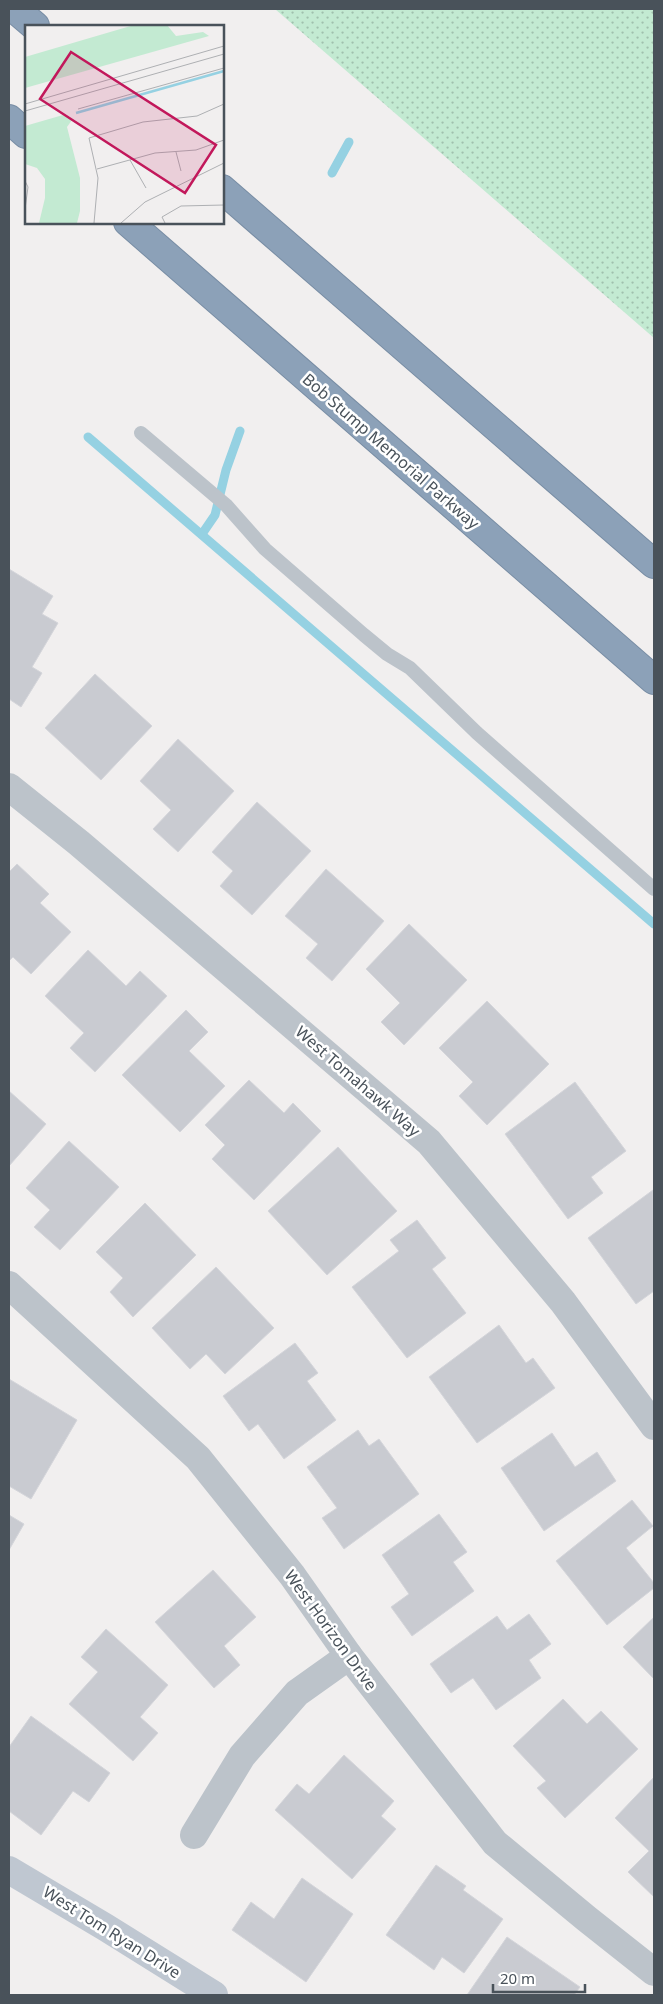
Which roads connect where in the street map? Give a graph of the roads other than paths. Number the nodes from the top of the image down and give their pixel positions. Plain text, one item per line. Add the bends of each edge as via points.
1 (15, 9) edge
2 (34, 25) edge
3 (9, 119) edge
4 (25, 133) edge
5 (224, 191) edge
6 (130, 224) edge
7 (141, 434) dead end
8 (654, 564) edge
9 (654, 680) edge
10 (9, 787) edge
11 (654, 889) edge
12 (9, 1285) edge
13 (654, 1426) edge
14 (349, 1656) junction
15 (194, 1835) dead end
16 (9, 1870) edge
17 (654, 1972) edge
18 (214, 1995) edge

1 - 2 highway
3 - 4 highway
5 - 8 highway
6 - 9 highway, Bob Stump Memorial Parkway
7 - 11 lane via 226,505 265,549 387,654 410,668 477,733
10 - 13 street, West Tomahawk Way via 429,1142 563,1302
12 - 14 street, West Horizon Drive via 198,1458 292,1575
14 - 15 street via 297,1694 242,1756
14 - 17 street, West Horizon Drive via 494,1843
16 - 18 street, West Tom Ryan Drive

